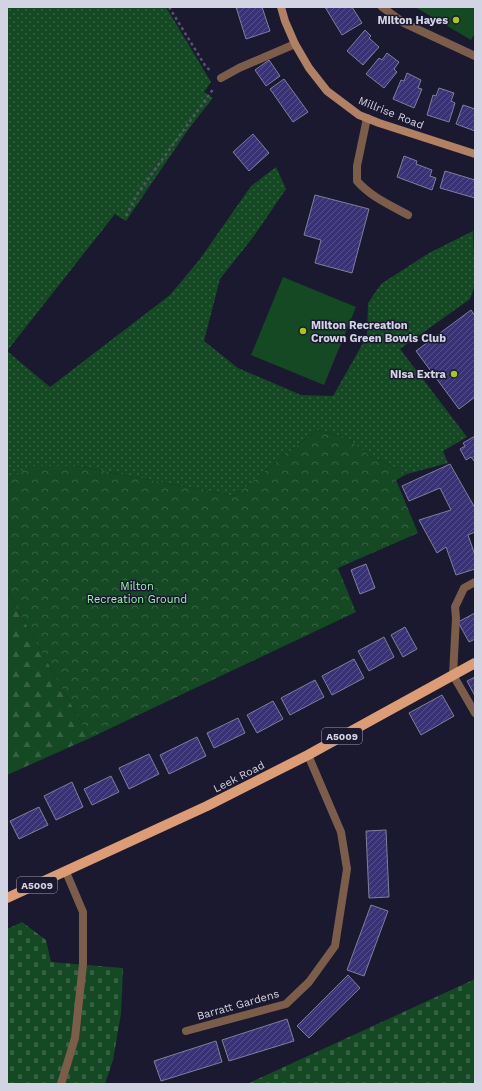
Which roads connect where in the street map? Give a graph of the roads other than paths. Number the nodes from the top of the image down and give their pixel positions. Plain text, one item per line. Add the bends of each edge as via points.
1 (281, 7) edge
2 (382, 7) edge
3 (295, 44) junction
4 (475, 56) edge
5 (221, 78) road end
6 (367, 118) junction
7 (475, 154) edge
8 (408, 215) dead end
9 (475, 582) edge
10 (475, 663) edge
11 (452, 675) junction
12 (475, 713) edge
13 (308, 754) junction
14 (66, 872) junction
15 (7, 898) edge
16 (186, 1031) dead end
17 (62, 1084) edge

1 - 3 street, Millrise Road
2 - 4 street via 404,23
3 - 5 street
3 - 6 street, Millrise Road via 327,91
6 - 7 street, Millrise Road
6 - 8 street via 357,166 357,181 378,198
9 - 11 street via 464,588 455,607
10 - 11 main road, Leek Road / A5009
11 - 12 street
11 - 13 main road, Leek Road / A5009
13 - 14 main road, Leek Road / A5009 via 207,806
13 - 16 street, Barratt Gardens via 341,832 347,870 334,946 309,982 286,1004
14 - 15 main road, Leek Road / A5009
14 - 17 street via 83,912 83,964 75,1038

